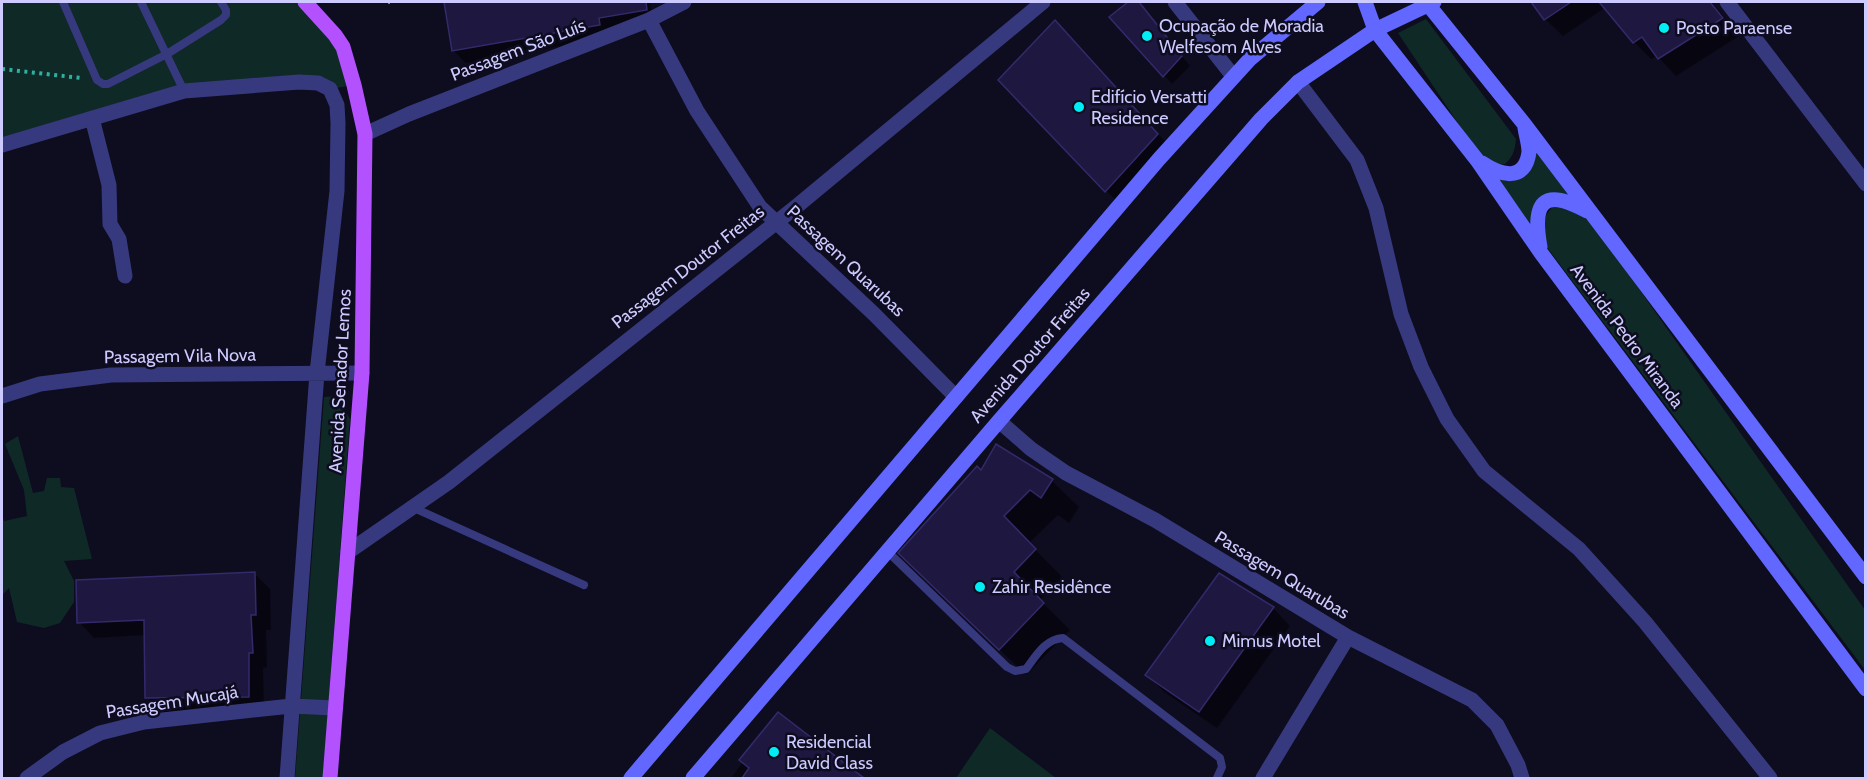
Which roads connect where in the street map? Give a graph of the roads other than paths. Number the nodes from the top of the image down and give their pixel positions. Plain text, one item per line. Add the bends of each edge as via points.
1 (63, 2) edge
2 (141, 2) edge
3 (221, 2) edge
4 (305, 2) edge
5 (684, 2) edge
6 (1043, 2) edge
7 (1175, 2) edge
8 (1318, 2) edge
9 (1365, 2) edge
10 (1430, 2) edge
11 (1727, 2) edge
12 (649, 20) junction
13 (1376, 30) junction
14 (167, 54) junction
15 (1233, 76) junction
16 (1298, 82) junction
17 (184, 91) junction
18 (92, 118) junction
19 (1525, 125) junction
20 (365, 135) junction
21 (2, 145) edge
22 (1476, 160) junction
23 (1866, 184) edge
24 (1592, 214) junction
25 (776, 223) junction
26 (1541, 253) junction
27 (125, 276) dead end
28 (317, 373) junction
29 (362, 373) junction
30 (2, 396) edge
31 (956, 397) junction
32 (999, 421) junction
33 (412, 507) junction
34 (887, 551) junction
35 (348, 552) junction
36 (1866, 577) edge
37 (584, 585) dead end
38 (1348, 637) junction
39 (1866, 689) edge
40 (291, 706) junction
41 (336, 708) junction
42 (27, 778) edge
43 (286, 778) edge
44 (330, 778) edge
45 (631, 778) edge
46 (693, 778) edge
47 (1217, 778) edge
48 (1263, 778) edge
49 (1522, 778) edge
50 (1770, 778) edge

1 - 14 lane via 97,80 103,84
2 - 14 lane
3 - 14 lane via 226,10 221,20
4 - 20 main road, Avenida Senador Lemos via 343,47
5 - 12 street, Passagem São Luís
6 - 25 street, Passagem Doutor Freitas
7 - 15 street
8 - 15 main road, Avenida Doutor Freitas
9 - 13 main road, Avenida Pedro Miranda
10 - 13 main road, Avenida Doutor Freitas
10 - 19 main road
11 - 23 street
12 - 20 street, Passagem São Luís
12 - 25 street, Passagem Quarubas via 697,111 760,207
13 - 16 main road, Avenida Doutor Freitas
13 - 22 main road, Avenida Pedro Miranda
14 - 17 lane
15 - 31 main road, Avenida Doutor Freitas
16 - 32 main road, Avenida Doutor Freitas
16 - 50 street via 1357,160 1376,208 1401,314 1447,419 1484,471 1579,549 1645,622
17 - 18 street
17 - 28 street, Avenida Senador Lemos via 299,82 318,83 330,89 337,105 337,191
18 - 21 street
18 - 27 street via 109,185 110,224 119,240
19 - 22 main road via 1529,151 1525,165 1518,171 1508,175 1497,173
19 - 24 main road
20 - 29 main road, Avenida Senador Lemos
22 - 26 main road, Avenida Pedro Miranda
24 - 26 main road via 1568,201 1553,199 1545,203 1538,212 1536,225
24 - 36 main road
25 - 31 street, Passagem Quarubas
25 - 33 street, Passagem Doutor Freitas via 449,482
26 - 39 main road, Avenida Pedro Miranda
28 - 29 street, Passagem Vila Nova
28 - 30 street, Passagem Vila Nova via 111,375 40,384
28 - 40 street, Avenida Senador Lemos
29 - 35 main road, Avenida Senador Lemos
31 - 45 main road, Avenida Doutor Freitas
32 - 34 main road, Avenida Doutor Freitas
32 - 38 street, Passagem Quarubas via 1066,473 1155,520
33 - 35 street, Passagem Doutor Freitas
33 - 37 lane
34 - 46 main road, Avenida Doutor Freitas
34 - 47 lane via 1015,671 1026,669 1054,638 1063,638 1220,758 1222,767
35 - 41 main road, Avenida Senador Lemos
38 - 48 street
38 - 49 street, Passagem Quarubas via 1472,700 1497,725
40 - 41 street, Passagem Mucajá
40 - 42 street, Passagem Mucajá via 144,722 100,733 63,752
40 - 43 street, Avenida Senador Lemos
41 - 44 main road, Avenida Senador Lemos

